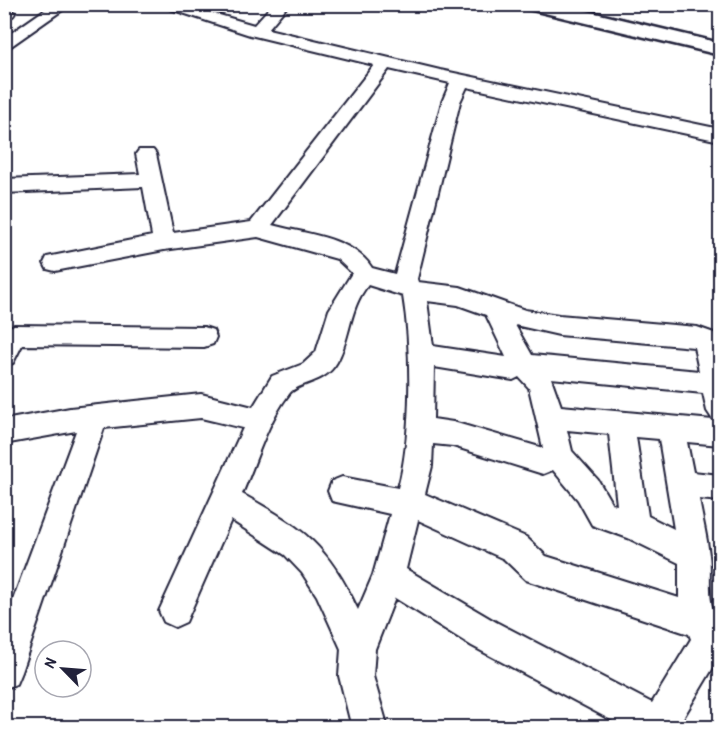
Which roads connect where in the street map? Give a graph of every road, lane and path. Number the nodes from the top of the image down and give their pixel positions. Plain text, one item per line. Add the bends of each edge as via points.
1 (64, 4) edge
2 (162, 4) edge
3 (282, 4) edge
4 (531, 4) edge
5 (256, 32) junction
6 (4, 46) edge
7 (720, 49) edge
8 (386, 62) junction
9 (461, 79) junction
10 (720, 135) edge
11 (146, 154) dead end
12 (151, 180) junction
13 (4, 186) edge
14 (258, 229) junction
15 (164, 242) junction
16 (55, 263) dead end
17 (364, 274) junction
18 (411, 290) junction
19 (496, 310) junction
20 (204, 337) dead end
21 (422, 355) junction
22 (4, 356) edge
23 (524, 365) junction
24 (714, 383) junction
25 (720, 411) edge
26 (551, 417) junction
27 (94, 418) junction
28 (260, 421) junction
29 (621, 424) junction
30 (671, 428) junction
31 (421, 430) junction
32 (4, 432) edge
33 (720, 433) edge
34 (543, 461) dead end
35 (681, 484) junction
36 (720, 488) edge
37 (342, 491) dead end
38 (226, 501) junction
39 (409, 504) junction
40 (634, 525) junction
41 (694, 554) junction
42 (388, 576) junction
43 (175, 611) dead end
44 (710, 633) edge
45 (358, 649) junction
46 (4, 672) edge
47 (658, 726) edge
48 (370, 728) edge

1 - 6 street
2 - 5 street
3 - 5 street
4 - 7 highway
5 - 8 street
8 - 9 street
8 - 14 street
9 - 10 street
9 - 18 street via 412,246 405,279
11 - 12 street
12 - 13 street
12 - 15 street
14 - 15 street
14 - 17 street via 345,253
15 - 16 street
17 - 18 street
17 - 28 street via 341,310 327,357 312,372 281,384
18 - 19 street via 460,296
18 - 21 street
19 - 23 street
19 - 24 street via 559,325 705,340
20 - 22 street via 14,335
21 - 23 street via 513,369
21 - 31 street
23 - 24 street
23 - 26 street via 540,383
24 - 25 street
26 - 29 street
26 - 40 street via 559,457 588,490 602,515
27 - 28 street via 201,406
27 - 32 street
27 - 46 street
28 - 38 street
29 - 30 street
29 - 40 street
30 - 33 street
30 - 35 street
31 - 34 street via 453,434
31 - 39 street
35 - 36 street
35 - 41 street
37 - 39 street
38 - 43 street
38 - 45 street via 305,553 342,612
39 - 42 street
39 - 44 street via 515,548 537,569
40 - 41 street
41 - 44 street
42 - 45 street
42 - 47 street via 484,634
44 - 47 street
45 - 48 street via 356,676

